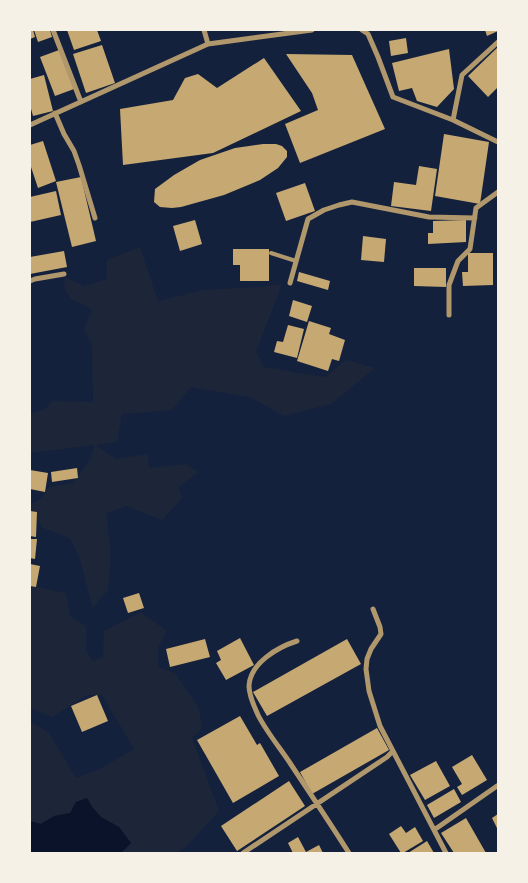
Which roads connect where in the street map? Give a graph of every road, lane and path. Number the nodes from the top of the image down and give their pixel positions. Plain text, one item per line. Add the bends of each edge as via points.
1 (53, 30) edge
2 (204, 30) edge
3 (312, 30) edge
4 (362, 30) edge
5 (368, 32) edge
6 (498, 42) edge
7 (208, 44) junction
8 (81, 102) junction
9 (55, 113) junction
10 (453, 120) junction
11 (30, 124) edge
12 (498, 142) edge
13 (498, 192) edge
14 (95, 218) dead end
15 (475, 218) junction
16 (271, 253) dead end
17 (296, 261) junction
18 (64, 274) dead end
19 (30, 281) edge
20 (290, 283) dead end
21 (449, 315) dead end
22 (373, 609) dead end
23 (297, 641) dead end
24 (393, 752) junction
25 (498, 786) edge
26 (318, 804) junction
27 (434, 830) junction
28 (243, 853) edge
29 (349, 853) edge
30 (446, 853) edge

1 - 8 street
2 - 7 street
3 - 7 street
4 - 5 street
5 - 10 street via 393,97
6 - 10 street via 462,75
7 - 8 street
8 - 9 street
9 - 11 street
9 - 14 street via 74,151
10 - 12 street
13 - 15 street via 476,208
15 - 17 street via 429,217 352,202 339,204 308,220
15 - 21 street via 470,249 458,261 449,285
16 - 17 lane
17 - 20 street
18 - 19 street
22 - 24 street via 381,634 367,659 369,691 380,726
23 - 26 street via 285,645 260,663 252,674 249,694 259,716
24 - 26 street
24 - 27 street
25 - 27 street
26 - 28 street
26 - 29 street
27 - 30 street

